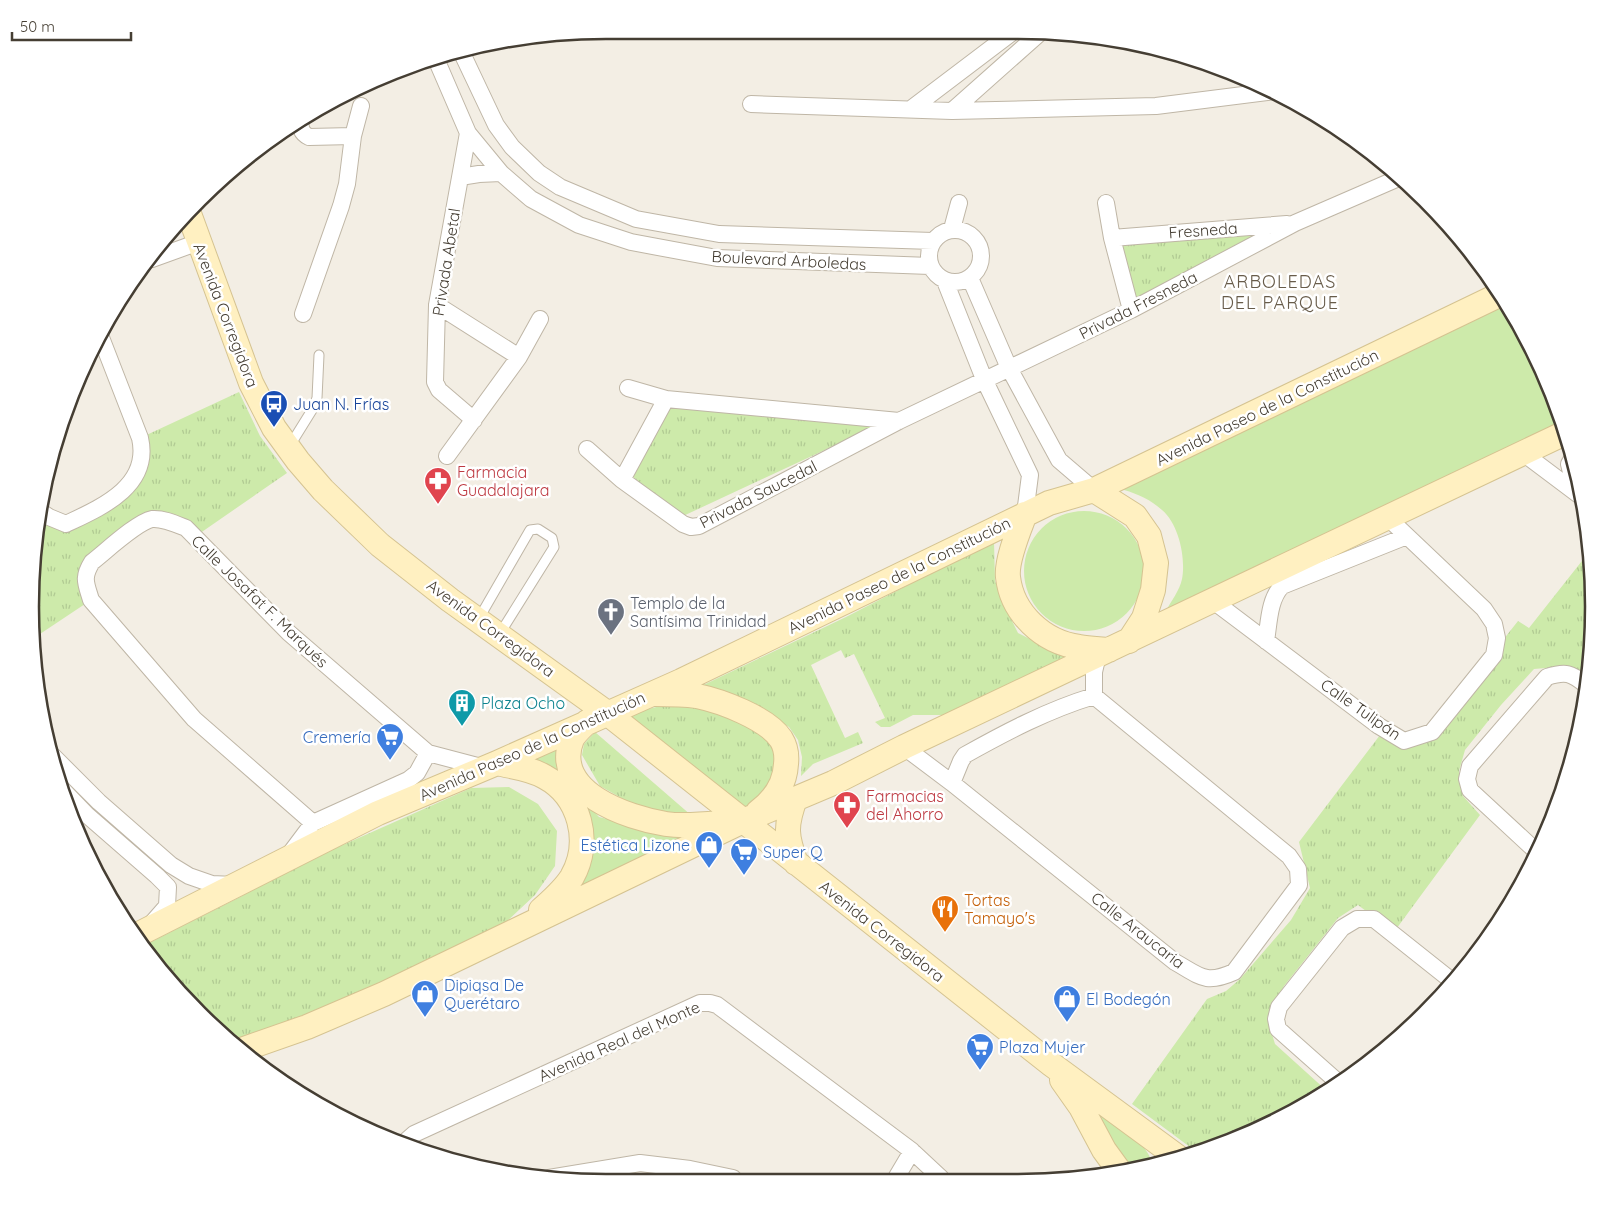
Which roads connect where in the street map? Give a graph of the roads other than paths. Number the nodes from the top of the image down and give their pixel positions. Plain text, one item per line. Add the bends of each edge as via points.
1 (1003, 39) edge
2 (1033, 39) edge
3 (464, 57) edge
4 (438, 65) edge
5 (1260, 93) edge
6 (751, 104) dead end
7 (361, 106) dead end
8 (910, 109) junction
9 (952, 111) junction
10 (300, 129) edge
11 (468, 133) junction
12 (353, 136) junction
13 (501, 174) junction
14 (460, 177) junction
15 (1393, 181) edge
16 (959, 203) dead end
17 (1106, 204) dead end
18 (636, 219) junction
19 (191, 220) edge
20 (1295, 223) junction
21 (952, 229) junction
22 (1112, 238) junction
23 (933, 241) junction
24 (199, 242) junction
25 (631, 242) junction
26 (160, 256) edge
27 (930, 266) junction
28 (970, 278) junction
29 (945, 281) junction
30 (1494, 297) edge
31 (437, 305) junction
32 (1131, 310) junction
33 (303, 314) dead end
34 (540, 319) dead end
35 (103, 344) edge
36 (320, 355) dead end
37 (519, 357) junction
38 (1009, 368) junction
39 (984, 379) junction
40 (628, 388) dead end
41 (666, 399) junction
42 (474, 420) junction
43 (899, 421) junction
44 (1559, 436) edge
45 (288, 447) junction
46 (587, 449) dead end
47 (1523, 453) junction
48 (447, 456) dead end
49 (622, 480) junction
50 (1094, 490) junction
51 (1573, 490) edge
52 (1025, 514) junction
53 (47, 516) edge
54 (1387, 517) junction
55 (1407, 536) junction
56 (1212, 600) junction
57 (478, 620) junction
58 (498, 635) junction
59 (1266, 641) junction
60 (1113, 648) junction
61 (1580, 680) edge
62 (650, 694) junction
63 (1094, 696) junction
64 (597, 717) junction
65 (904, 747) junction
66 (428, 754) junction
67 (62, 765) edge
68 (491, 766) junction
69 (952, 782) junction
70 (795, 799) junction
71 (73, 800) edge
72 (743, 821) junction
73 (313, 823) junction
74 (1532, 847) edge
75 (286, 860) junction
76 (796, 863) junction
77 (236, 885) junction
78 (523, 927) junction
79 (142, 932) edge
80 (142, 933) edge
81 (1447, 977) edge
82 (249, 1047) edge
83 (1051, 1064) junction
84 (1334, 1078) edge
85 (1133, 1124) junction
86 (409, 1138) edge
87 (1104, 1150) junction
88 (912, 1151) junction
89 (1156, 1152) edge
90 (1115, 1165) edge
91 (578, 1173) edge
92 (714, 1174) edge
93 (898, 1174) edge
94 (937, 1174) edge

1 - 8 street
2 - 9 street
3 - 18 street, Boulevard Arboledas via 492,118 512,147 560,187
4 - 11 street, Boulevard Arboledas
5 - 9 street via 1156,106
6 - 8 street
7 - 12 street
8 - 9 street
10 - 12 street via 309,137
11 - 13 street, Boulevard Arboledas
11 - 14 street, Privada Abetal
12 - 33 street via 341,206
13 - 14 street
13 - 25 street, Boulevard Arboledas via 531,199 579,225
14 - 31 street, Privada Abetal
15 - 20 street, Privada Fresneda
16 - 21 street
17 - 22 street
18 - 23 street, Boulevard Arboledas via 718,234
18 - 25 street
19 - 24 street, Avenida Corregidora
20 - 22 street, Fresneda
20 - 32 street, Privada Fresneda
21 - 23 street
21 - 28 street via 966,231 977,240 982,253 980,267
22 - 32 street
23 - 27 street via 928,253
24 - 26 street
24 - 45 street, Avenida Corregidora via 251,383 274,428
25 - 27 street, Boulevard Arboledas via 718,258
27 - 29 street
28 - 29 street via 958,282
28 - 38 street
29 - 39 street
30 - 50 street, Avenida Paseo de la Constitución
31 - 37 street
31 - 42 street, Privada Abetal via 435,382 439,390
32 - 38 street, Privada Fresneda
34 - 37 street
35 - 53 street via 140,438 140,466 130,485 97,510 66,524
36 - 45 lane via 317,398
37 - 42 street
38 - 39 street, Privada Fresneda
38 - 50 street via 1059,460
39 - 43 street, Privada Saucedal
39 - 52 street via 1030,475
40 - 41 street
41 - 43 street
41 - 49 street
42 - 48 street
43 - 49 street, Privada Saucedal via 699,526 683,524
44 - 47 street
45 - 57 street, Avenida Corregidora via 322,490 380,545
46 - 49 street, Privada Saucedal
47 - 51 street
47 - 54 street
50 - 52 street, Avenida Paseo de la Constitución via 1049,503
50 - 60 street via 1135,516 1149,536 1156,563 1153,590 1144,618
52 - 60 street via 1008,575 1014,601 1029,623 1050,637 1077,647
52 - 62 street, Avenida Paseo de la Constitución
54 - 55 street, Calle Tulipán
54 - 56 street
55 - 59 street via 1282,586 1274,598
55 - 59 street, Calle Tulipán via 1484,608 1494,624 1497,638 1494,655 1432,732 1404,741 1379,726
56 - 59 street, Calle Tulipán
56 - 60 street
57 - 58 street, Avenida Corregidora
57 - 58 lane via 530,530 538,529 552,538 554,547
58 - 64 street, Avenida Corregidora
60 - 63 street via 1094,672
60 - 65 street
61 - 74 street via 1562,673 1547,677 1470,766 1467,779 1470,790
62 - 64 street, Avenida Paseo de la Constitución
62 - 72 street via 696,696 730,706 761,722 781,739 787,756 786,774 775,796 760,811
63 - 69 street via 1006,732 965,755
63 - 69 street, Calle Araucaria via 1289,856 1298,869 1299,885 1234,972 1220,979 1206,979 1175,962
64 - 68 street, Avenida Paseo de la Constitución
64 - 72 street, Avenida Corregidora
64 - 72 street via 572,738 568,757 573,778 591,796 646,820 668,824
65 - 69 street, Calle Araucaria
65 - 70 street
66 - 68 street, Calle Josafat F. Marqués
66 - 73 street via 408,780
66 - 73 street, Calle Josafat F. Marqués via 289,633 186,528 154,519 143,522 92,562 84,580 91,600 194,719
67 - 77 street via 98,802 171,865 212,884
68 - 75 street, Avenida Paseo de la Constitución via 378,814
68 - 78 street via 534,772 554,783 576,811 582,833 580,857 571,879
70 - 72 street
70 - 76 street via 787,829
71 - 79 street via 168,888 167,906
72 - 76 street, Avenida Corregidora
72 - 78 street
73 - 75 street
75 - 77 street, Avenida Paseo de la Constitución
76 - 83 street, Avenida Corregidora
77 - 80 street, Avenida Paseo de la Constitución
78 - 82 street via 384,994
81 - 84 street via 1374,919 1357,919 1342,928 1279,1006 1276,1019 1278,1029
83 - 85 street, Avenida Corregidora
83 - 87 street, Avenida Corregidora via 1081,1107
85 - 87 street via 1120,1127 1109,1138
85 - 89 street, Avenida Corregidora
86 - 88 street, Avenida Real del Monte via 700,1003 710,1003 717,1005
87 - 90 street, Avenida Corregidora
88 - 93 street
88 - 94 street, Avenida Real del Monte
91 - 92 street via 640,1163

